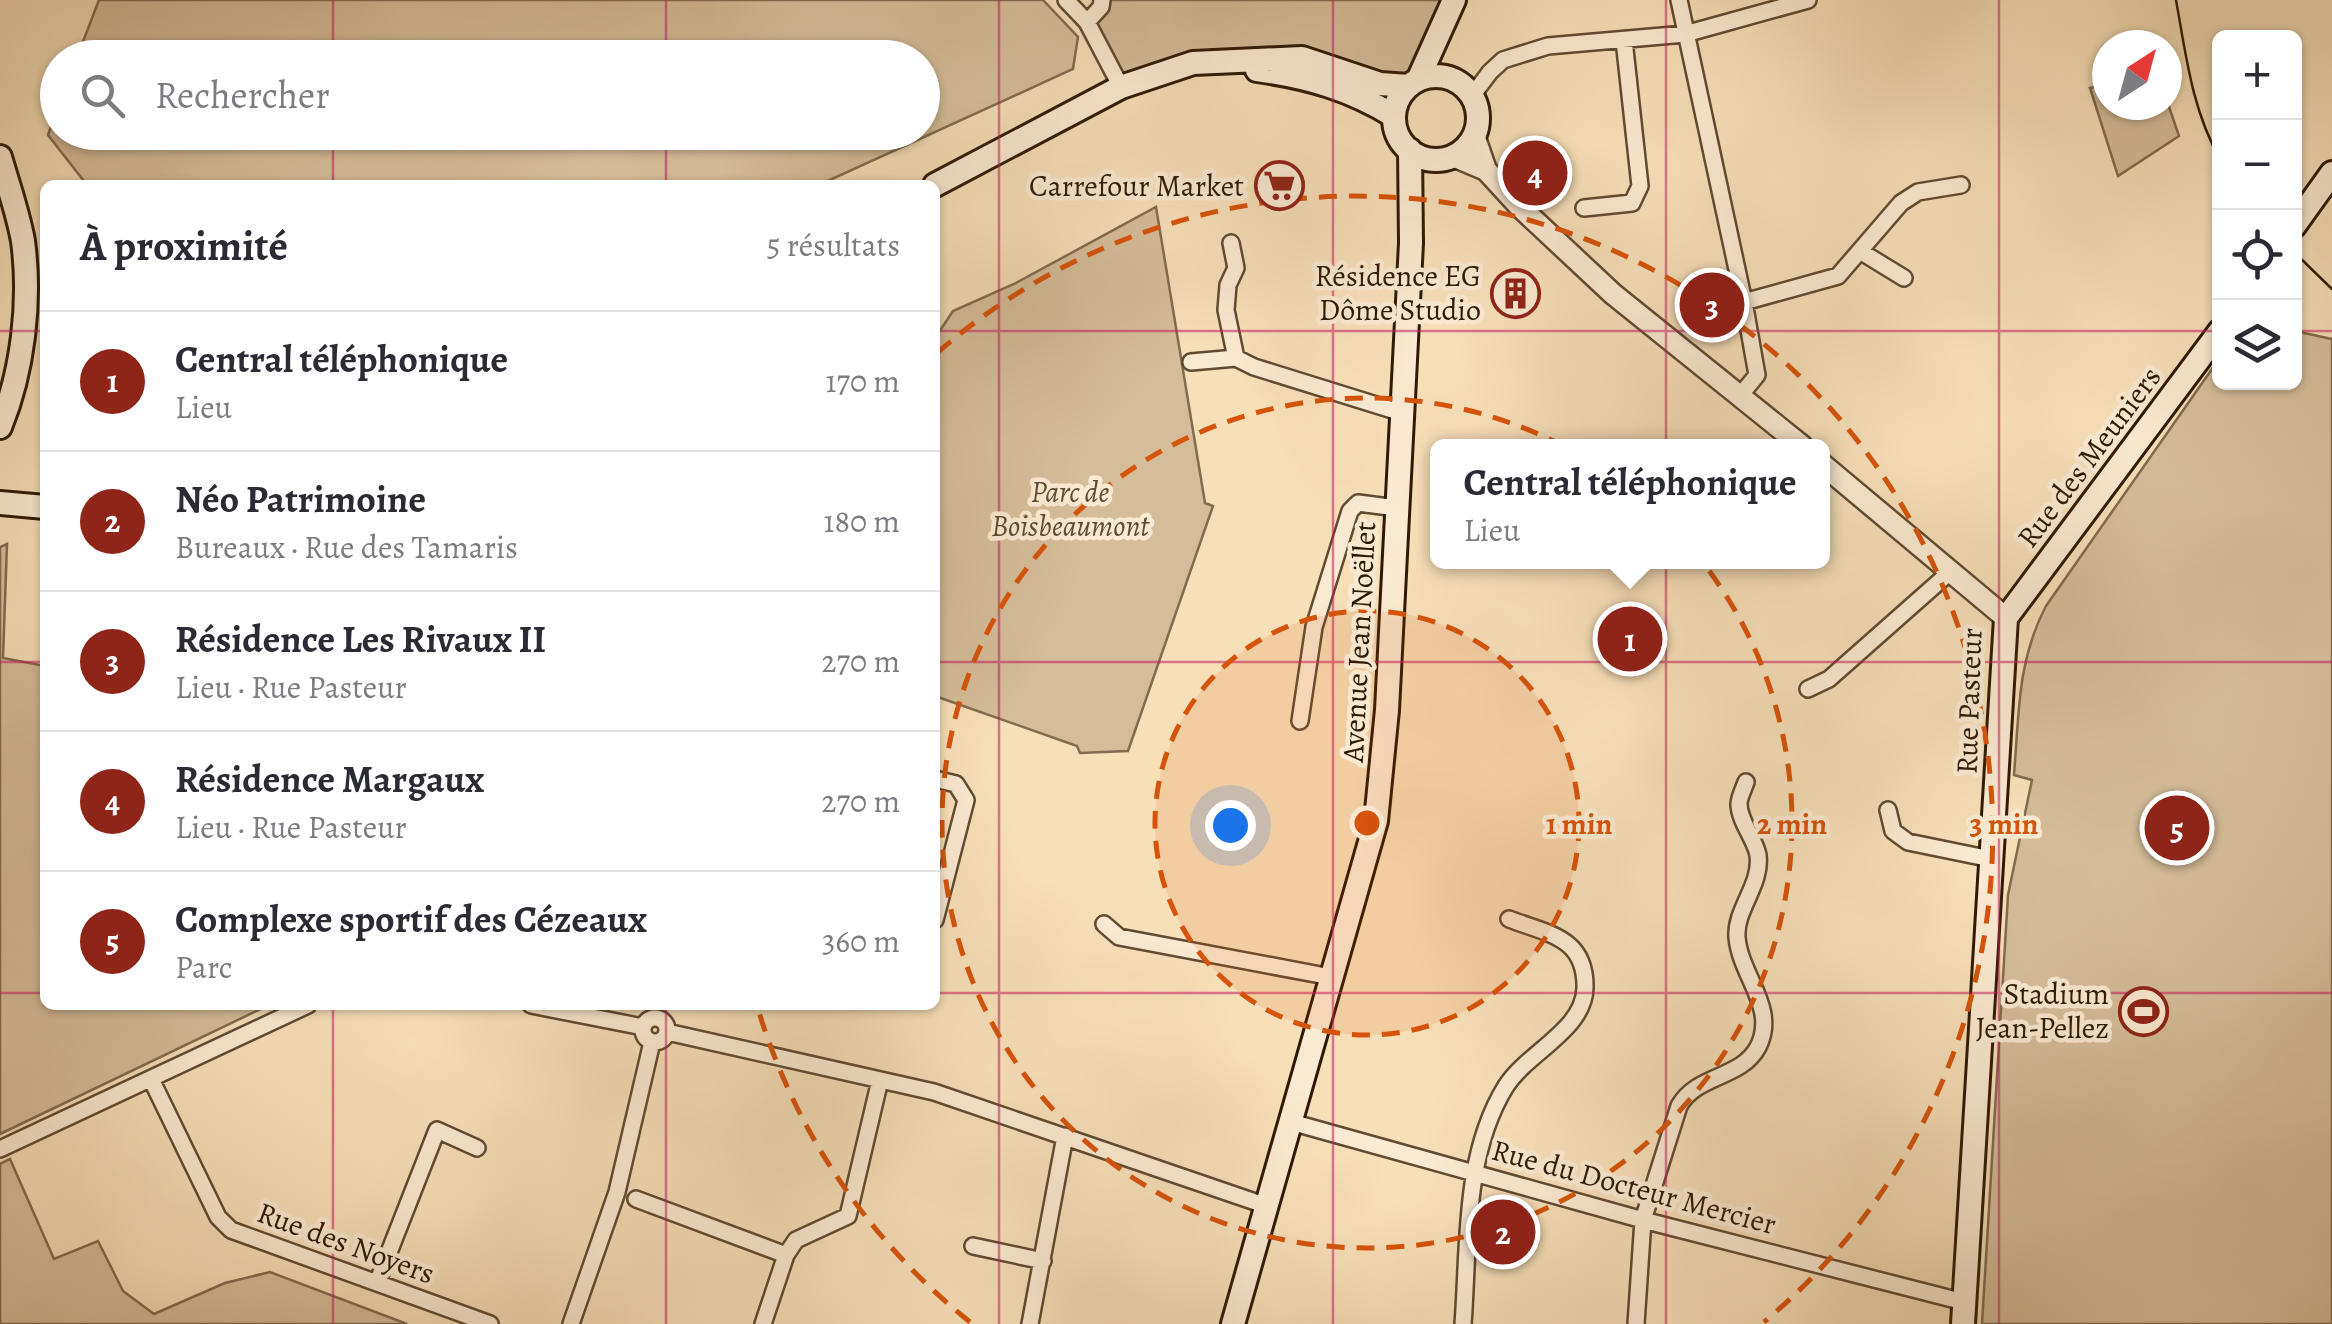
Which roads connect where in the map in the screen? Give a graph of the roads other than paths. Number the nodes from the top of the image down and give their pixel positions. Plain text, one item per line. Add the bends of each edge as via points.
1 (1066, 0) edge
2 (1102, 0) edge
3 (1679, 0) edge
4 (1808, 0) edge
5 (1453, 6) edge
6 (1086, 22) junction
7 (1685, 34) junction
8 (1624, 40) junction
9 (1174, 71) junction
10 (1414, 83) junction
11 (1121, 86) junction
12 (1464, 88) junction
13 (1394, 116) junction
14 (1474, 136) junction
15 (1410, 150) junction
16 (0, 157) edge
17 (1443, 158) junction
18 (1486, 170) junction
19 (2331, 177) edge
20 (940, 182) edge
21 (1961, 185) dead end
22 (1584, 208) dead end
23 (2302, 215) edge
24 (1231, 243) dead end
25 (1411, 243) junction
26 (1860, 251) junction
27 (1904, 278) dead end
28 (1744, 302) junction
29 (2212, 343) edge
30 (1236, 358) junction
31 (1191, 362) dead end
32 (1739, 397) junction
33 (1402, 412) junction
34 (0, 427) edge
35 (1793, 439) edge
36 (1830, 471) edge
37 (0, 503) edge
38 (40, 506) edge
39 (1397, 508) junction
40 (1950, 572) junction
41 (2006, 618) junction
42 (1808, 689) dead end
43 (1300, 721) dead end
44 (940, 780) edge
45 (1746, 782) dead end
46 (1888, 810) dead end
47 (1991, 859) junction
48 (940, 901) edge
49 (1509, 919) dead end
50 (1104, 924) dead end
51 (1331, 977) junction
52 (298, 1010) edge
53 (565, 1010) edge
54 (653, 1023) edge
55 (152, 1080) junction
56 (880, 1080) junction
57 (1302, 1125) junction
58 (1065, 1136) junction
59 (477, 1148) dead end
60 (0, 1149) edge
61 (1474, 1172) junction
62 (636, 1199) dead end
63 (1266, 1206) junction
64 (1644, 1220) junction
65 (973, 1246) dead end
66 (786, 1254) junction
67 (1043, 1261) junction
68 (377, 1284) junction
69 (1963, 1313) edge
70 (490, 1324) edge
71 (571, 1324) edge
72 (762, 1324) edge
73 (1030, 1324) edge
74 (1233, 1324) edge
75 (1463, 1324) edge
76 (1636, 1324) edge

1 - 6 street
2 - 6 street
3 - 7 street
4 - 7 street
5 - 10 main road
5 - 12 main road via 1448,45
6 - 11 street
7 - 8 street
7 - 28 street
8 - 12 street via 1548,46 1503,60
8 - 22 street via 1640,186 1632,204
9 - 10 main road via 1217,60 1302,58 1380,84
9 - 11 main road
9 - 13 main road via 1294,75 1346,90
10 - 12 main road via 1430,76
10 - 13 main road via 1401,94
11 - 20 main road
12 - 14 main road via 1477,109
13 - 15 main road
14 - 17 main road
14 - 18 street
15 - 17 main road
15 - 25 main road, Avenue Jean Noëllet
16 - 34 main road via 26,284 24,329
17 - 18 street
17 - 25 main road, Avenue Jean Noëllet via 1422,186
18 - 32 street via 1614,294
19 - 23 main road
21 - 26 street via 1918,192 1900,203
24 - 30 street via 1236,268 1226,310
25 - 33 main road, Avenue Jean Noëllet
26 - 27 street
26 - 28 street via 1838,276
28 - 32 street via 1756,374
29 - 41 main road, Rue des Meuniers
30 - 31 street
30 - 33 street
32 - 35 street
33 - 39 main road, Avenue Jean Noëllet
36 - 40 street, Rue Pasteur
37 - 38 main road
39 - 43 street via 1358,503 1350,511 1314,627
39 - 51 main road, Avenue Jean Noëllet via 1376,821
40 - 41 street, Rue Pasteur
40 - 42 street via 1828,679
41 - 47 main road, Rue Pasteur
44 - 48 street via 956,784 966,800
45 - 64 street via 1739,804 1758,854 1757,878 1736,932 1741,961 1762,1004 1764,1029 1742,1065 1687,1092
46 - 47 street via 1894,831 1908,842
47 - 69 main road, Rue Pasteur
49 - 61 street via 1573,945 1585,988 1580,1012 1506,1088
50 - 51 street via 1118,937
51 - 57 main road, Avenue Jean Noëllet
52 - 55 street
53 - 54 street
54 - 56 street via 664,1021 667,1032
54 - 71 street via 618,1192
55 - 60 street
55 - 68 street, Rue des Noyers via 224,1225
56 - 58 street
56 - 66 street via 848,1216 796,1240
57 - 61 street, Rue du Docteur Mercier
57 - 63 main road, Avenue Jean Noëllet
58 - 63 street
58 - 67 street
59 - 68 street via 437,1130
61 - 64 street, Rue du Docteur Mercier
61 - 75 street
62 - 66 street
63 - 74 main road, Avenue Jean Noëllet
64 - 69 street, Rue du Docteur Mercier
64 - 76 street
65 - 67 street
66 - 72 street
67 - 73 street
68 - 70 street, Rue des Noyers

